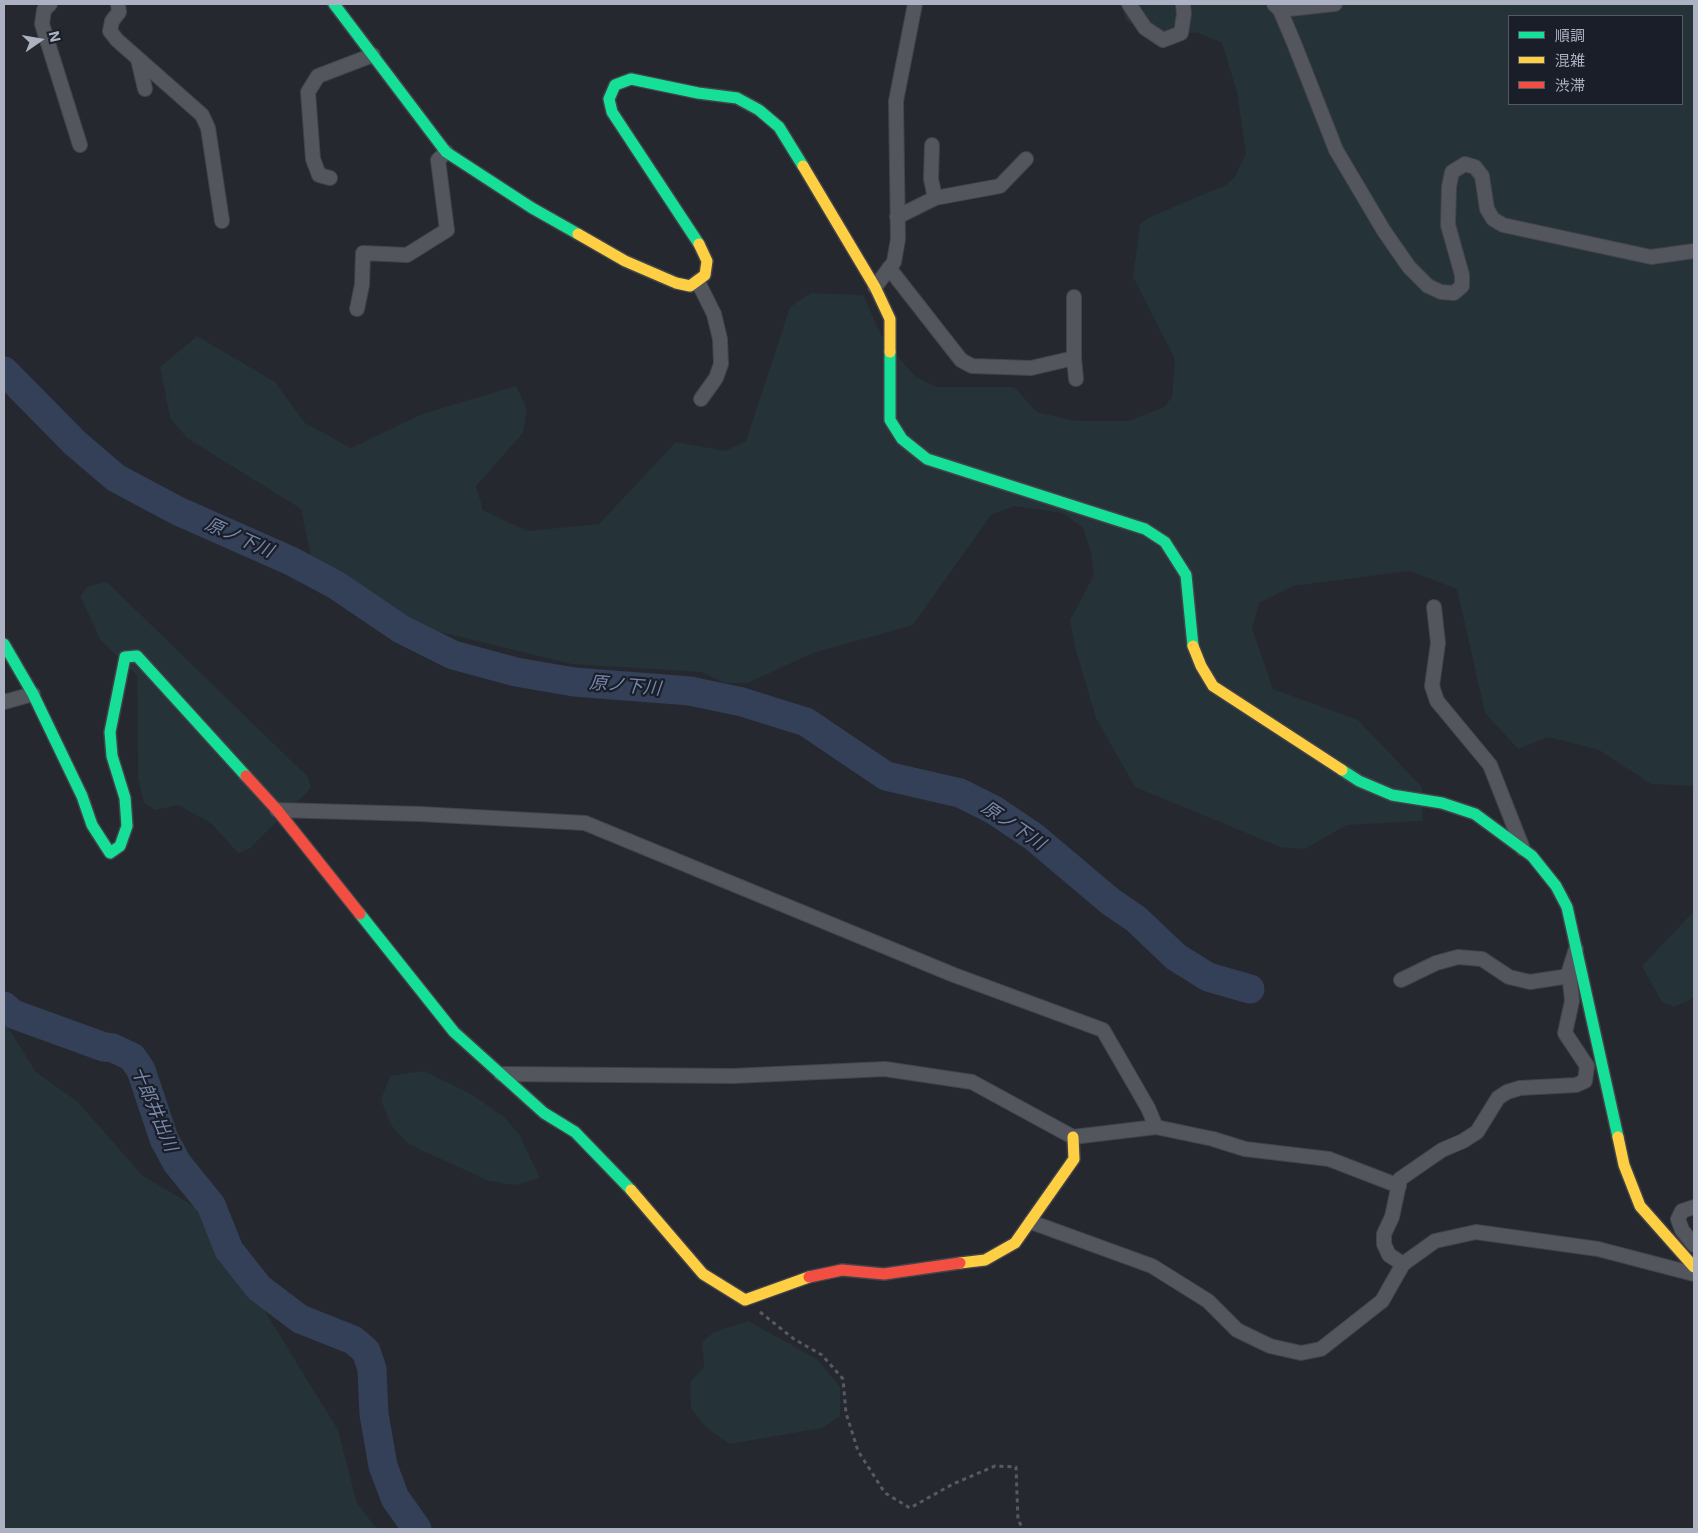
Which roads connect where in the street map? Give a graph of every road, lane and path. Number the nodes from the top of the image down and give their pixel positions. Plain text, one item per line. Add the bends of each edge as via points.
1 (50, 4) edge
2 (118, 4) edge
3 (334, 4) edge
4 (916, 4) edge
5 (1129, 4) edge
6 (1183, 4) edge
7 (1335, 4) edge
8 (1277, 7) edge
9 (373, 55) junction
10 (138, 59) junction
11 (145, 88) dead end
12 (932, 144) dead end
13 (80, 145) dead end
14 (446, 152) junction
15 (1026, 159) dead end
16 (330, 178) dead end
17 (935, 198) junction
18 (897, 217) junction
19 (222, 221) dead end
20 (1694, 250) edge
21 (890, 268) junction
22 (698, 282) junction
23 (875, 287) junction
24 (1074, 297) dead end
25 (357, 309) dead end
26 (1074, 358) junction
27 (1076, 379) dead end
28 (701, 399) dead end
29 (1434, 607) dead end
30 (4, 644) edge
31 (33, 694) junction
32 (4, 702) edge
33 (277, 810) junction
34 (1523, 850) junction
35 (1576, 949) junction
36 (1569, 976) junction
37 (1401, 980) dead end
38 (502, 1074) junction
39 (1156, 1127) junction
40 (1073, 1137) junction
41 (1399, 1186) junction
42 (1694, 1207) edge
43 (1031, 1222) junction
44 (1694, 1245) edge
45 (1403, 1264) junction
46 (1694, 1267) edge
47 (1694, 1274) edge
48 (745, 1300) junction
49 (1023, 1529) edge

1 - 13 street via 44,10 42,24
2 - 10 street via 119,12 110,31
3 - 9 street
4 - 18 street via 896,101
5 - 6 street via 1145,28 1163,40 1181,34
7 - 8 street
8 - 20 street via 1336,150 1384,231 1409,267 1428,286 1454,293 1462,286 1448,225 1452,172 1465,164 1475,167 1482,176 1487,210 1494,220 1503,225 1651,257
9 - 14 street
9 - 16 street via 318,76 308,92 313,159 319,174
10 - 11 street
10 - 19 street via 202,115 208,128
12 - 17 street via 931,179
14 - 22 street via 532,208 625,261 676,283 690,286
14 - 25 street via 438,160 447,230 407,254 362,254 362,285
15 - 17 street via 1000,186
17 - 18 street
18 - 21 street via 894,262
21 - 23 street
21 - 26 street via 961,360 972,366 1031,368
22 - 23 street via 704,275 707,262 698,242 612,112 608,99 615,85 632,80 737,98 758,110 779,127 796,152
22 - 28 street via 714,314 721,364 716,378
23 - 34 street via 890,319 890,420 902,439 927,459 1145,529 1165,542 1186,575 1192,643 1213,686 1359,782 1392,795 1442,803 1475,814
24 - 26 street
26 - 27 street
29 - 34 street via 1438,643 1432,686 1437,701 1490,765
30 - 31 street
31 - 32 street
31 - 33 street via 82,796 92,826 110,853 120,846 126,826 125,798 112,756 110,732 125,657 137,656 144,663
33 - 38 street via 454,1032
33 - 39 street via 585,823 954,975 1103,1030
34 - 35 street via 1532,856 1556,886 1567,907
35 - 36 street
35 - 46 street via 1624,1165 1640,1206
36 - 37 street via 1530,982 1509,977 1482,959 1458,957 1436,962
36 - 41 street via 1572,1002 1565,1033 1587,1066 1585,1081 1576,1085 1520,1088 1507,1092 1498,1098 1477,1132 1442,1150 1400,1179
38 - 40 street via 732,1076 885,1069 972,1082
38 - 48 street via 544,1113 575,1132 642,1201 703,1274
39 - 40 street
39 - 41 street via 1245,1149 1329,1159
40 - 43 street via 1074,1159
41 - 45 street via 1392,1218 1384,1234 1384,1244 1389,1255
42 - 44 street via 1682,1211 1678,1220
43 - 45 street via 1152,1266 1208,1301 1237,1330 1270,1346 1301,1353 1320,1348 1382,1300
43 - 48 street via 1015,1243 984,1260 884,1274 842,1270 818,1273
45 - 47 street via 1435,1241 1476,1232 1598,1249
48 - 49 path via 794,1339 822,1355 843,1379 846,1412 858,1451 885,1494 910,1508 995,1466 1016,1467 1018,1520

